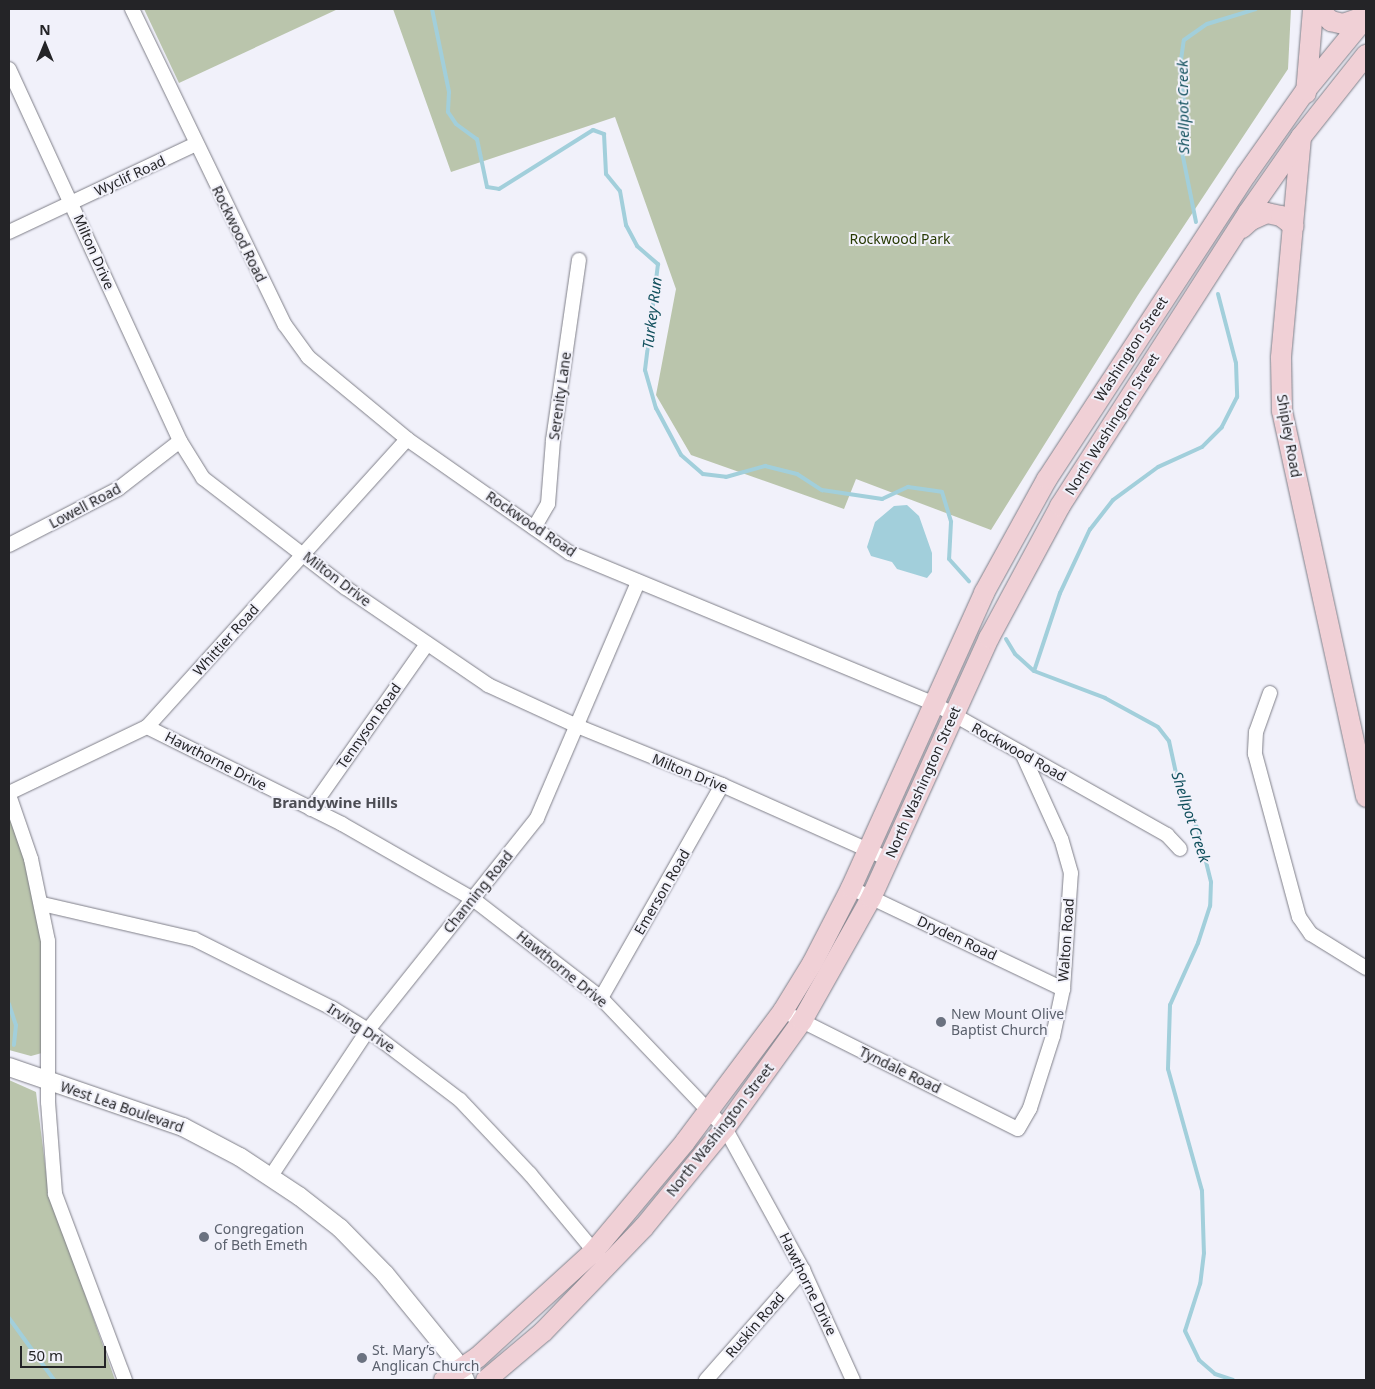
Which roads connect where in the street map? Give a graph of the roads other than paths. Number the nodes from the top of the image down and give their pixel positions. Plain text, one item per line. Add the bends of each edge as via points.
1 (132, 9) edge
2 (1313, 9) edge
3 (1318, 9) edge
4 (1366, 17) edge
5 (1366, 55) edge
6 (9, 70) edge
7 (1306, 90) junction
8 (1301, 136) junction
9 (196, 144) junction
10 (72, 204) junction
11 (1294, 226) junction
12 (9, 232) edge
13 (1230, 242) junction
14 (579, 260) dead end
15 (407, 439) junction
16 (180, 442) junction
17 (534, 528) junction
18 (9, 545) edge
19 (303, 554) junction
20 (638, 582) junction
21 (427, 644) junction
22 (1270, 693) dead end
23 (933, 704) junction
24 (953, 716) junction
25 (577, 726) junction
26 (147, 727) junction
27 (1022, 753) junction
28 (722, 785) junction
29 (9, 794) edge
30 (1366, 797) edge
31 (311, 809) junction
32 (1180, 849) dead end
33 (868, 850) junction
34 (888, 860) junction
35 (851, 888) junction
36 (871, 898) junction
37 (473, 899) junction
38 (42, 904) junction
39 (1366, 968) edge
40 (1063, 989) junction
41 (601, 998) junction
42 (783, 1011) junction
43 (802, 1021) junction
44 (368, 1030) junction
45 (9, 1067) edge
46 (49, 1081) junction
47 (708, 1112) junction
48 (725, 1128) junction
49 (1018, 1129) joint
50 (270, 1176) junction
51 (594, 1252) junction
52 (608, 1268) junction
53 (803, 1270) junction
54 (457, 1376) edge
55 (125, 1380) edge
56 (486, 1380) edge
57 (706, 1380) edge
58 (853, 1380) edge

1 - 9 street, Rockwood Road
2 - 7 main road, Shipley Road
3 - 4 main road via 1331,21 1342,24
4 - 7 main road, Washington Street
5 - 8 main road
6 - 10 street, Milton Drive
7 - 8 main road, Shipley Road
7 - 23 main road, Washington Street via 1194,253 1047,478 984,592
8 - 11 main road, Shipley Road
8 - 13 main road, North Washington Street
9 - 10 street, Wyclif Road
9 - 15 street, Rockwood Road via 272,303 292,335 308,357
10 - 12 street, Wyclif Road
10 - 16 street, Milton Drive
11 - 13 main road via 1281,216 1262,214 1251,220
11 - 30 main road, Shipley Road via 1281,358 1282,411
13 - 24 main road, North Washington Street via 1060,506 1004,607
14 - 17 street, Serenity Lane via 553,440 548,504
15 - 17 street, Rockwood Road
15 - 19 street, Whittier Road
16 - 18 street, Lowell Road via 118,489
16 - 19 street, Milton Drive via 203,478
17 - 20 street, Rockwood Road via 570,553
19 - 21 street, Milton Drive
19 - 26 street, Whittier Road
20 - 23 street, Rockwood Road
20 - 25 street, Channing Road
21 - 25 street, Milton Drive via 511,697
21 - 31 street, Tennyson Road
22 - 39 street via 1256,732 1254,754 1299,917 1311,934
23 - 24 street, Rockwood Road
23 - 33 main road, North Washington Street
24 - 27 street, Rockwood Road
24 - 34 main road, North Washington Street
25 - 28 street, Milton Drive
25 - 37 street, Channing Road via 537,818
26 - 29 street, Whittier Road
26 - 31 street, Hawthorne Drive
27 - 32 street, Rockwood Road via 1167,835
27 - 40 street, Walton Road via 1061,839 1071,873
28 - 33 street, Milton Drive
28 - 41 street, Emerson Road
29 - 38 street
31 - 37 street, Hawthorne Drive
33 - 34 street, Milton Drive
33 - 35 main road, North Washington Street
34 - 36 main road, North Washington Street
35 - 36 street, Dryden Road
35 - 42 main road, North Washington Street
36 - 40 street, Dryden Road
36 - 43 main road, North Washington Street
37 - 41 street, Hawthorne Drive
37 - 44 street, Channing Road
38 - 44 street, Irving Drive via 194,939 332,1008
38 - 46 street via 50,965
40 - 49 street, Walton Road via 1048,1060
41 - 47 street, Hawthorne Drive
42 - 43 street, Tyndale Road
42 - 47 main road, North Washington Street
43 - 48 main road, North Washington Street
43 - 49 street, Tyndale Road
44 - 50 street, Channing Road
44 - 51 street, Irving Drive via 460,1100 530,1174
45 - 46 street, West Lea Boulevard
46 - 50 street, West Lea Boulevard via 183,1127
46 - 55 street via 50,1162 55,1194
47 - 48 street, Hawthorne Drive
47 - 51 main road, North Washington Street
48 - 52 main road, North Washington Street
48 - 53 street, Hawthorne Drive
50 - 54 street, West Lea Boulevard via 340,1228 372,1259 408,1300
51 - 52 street, Irving Drive
51 - 54 main road, North Washington Street
52 - 56 main road, North Washington Street via 543,1332
53 - 57 street, Ruskin Road
53 - 58 street, Hawthorne Drive

